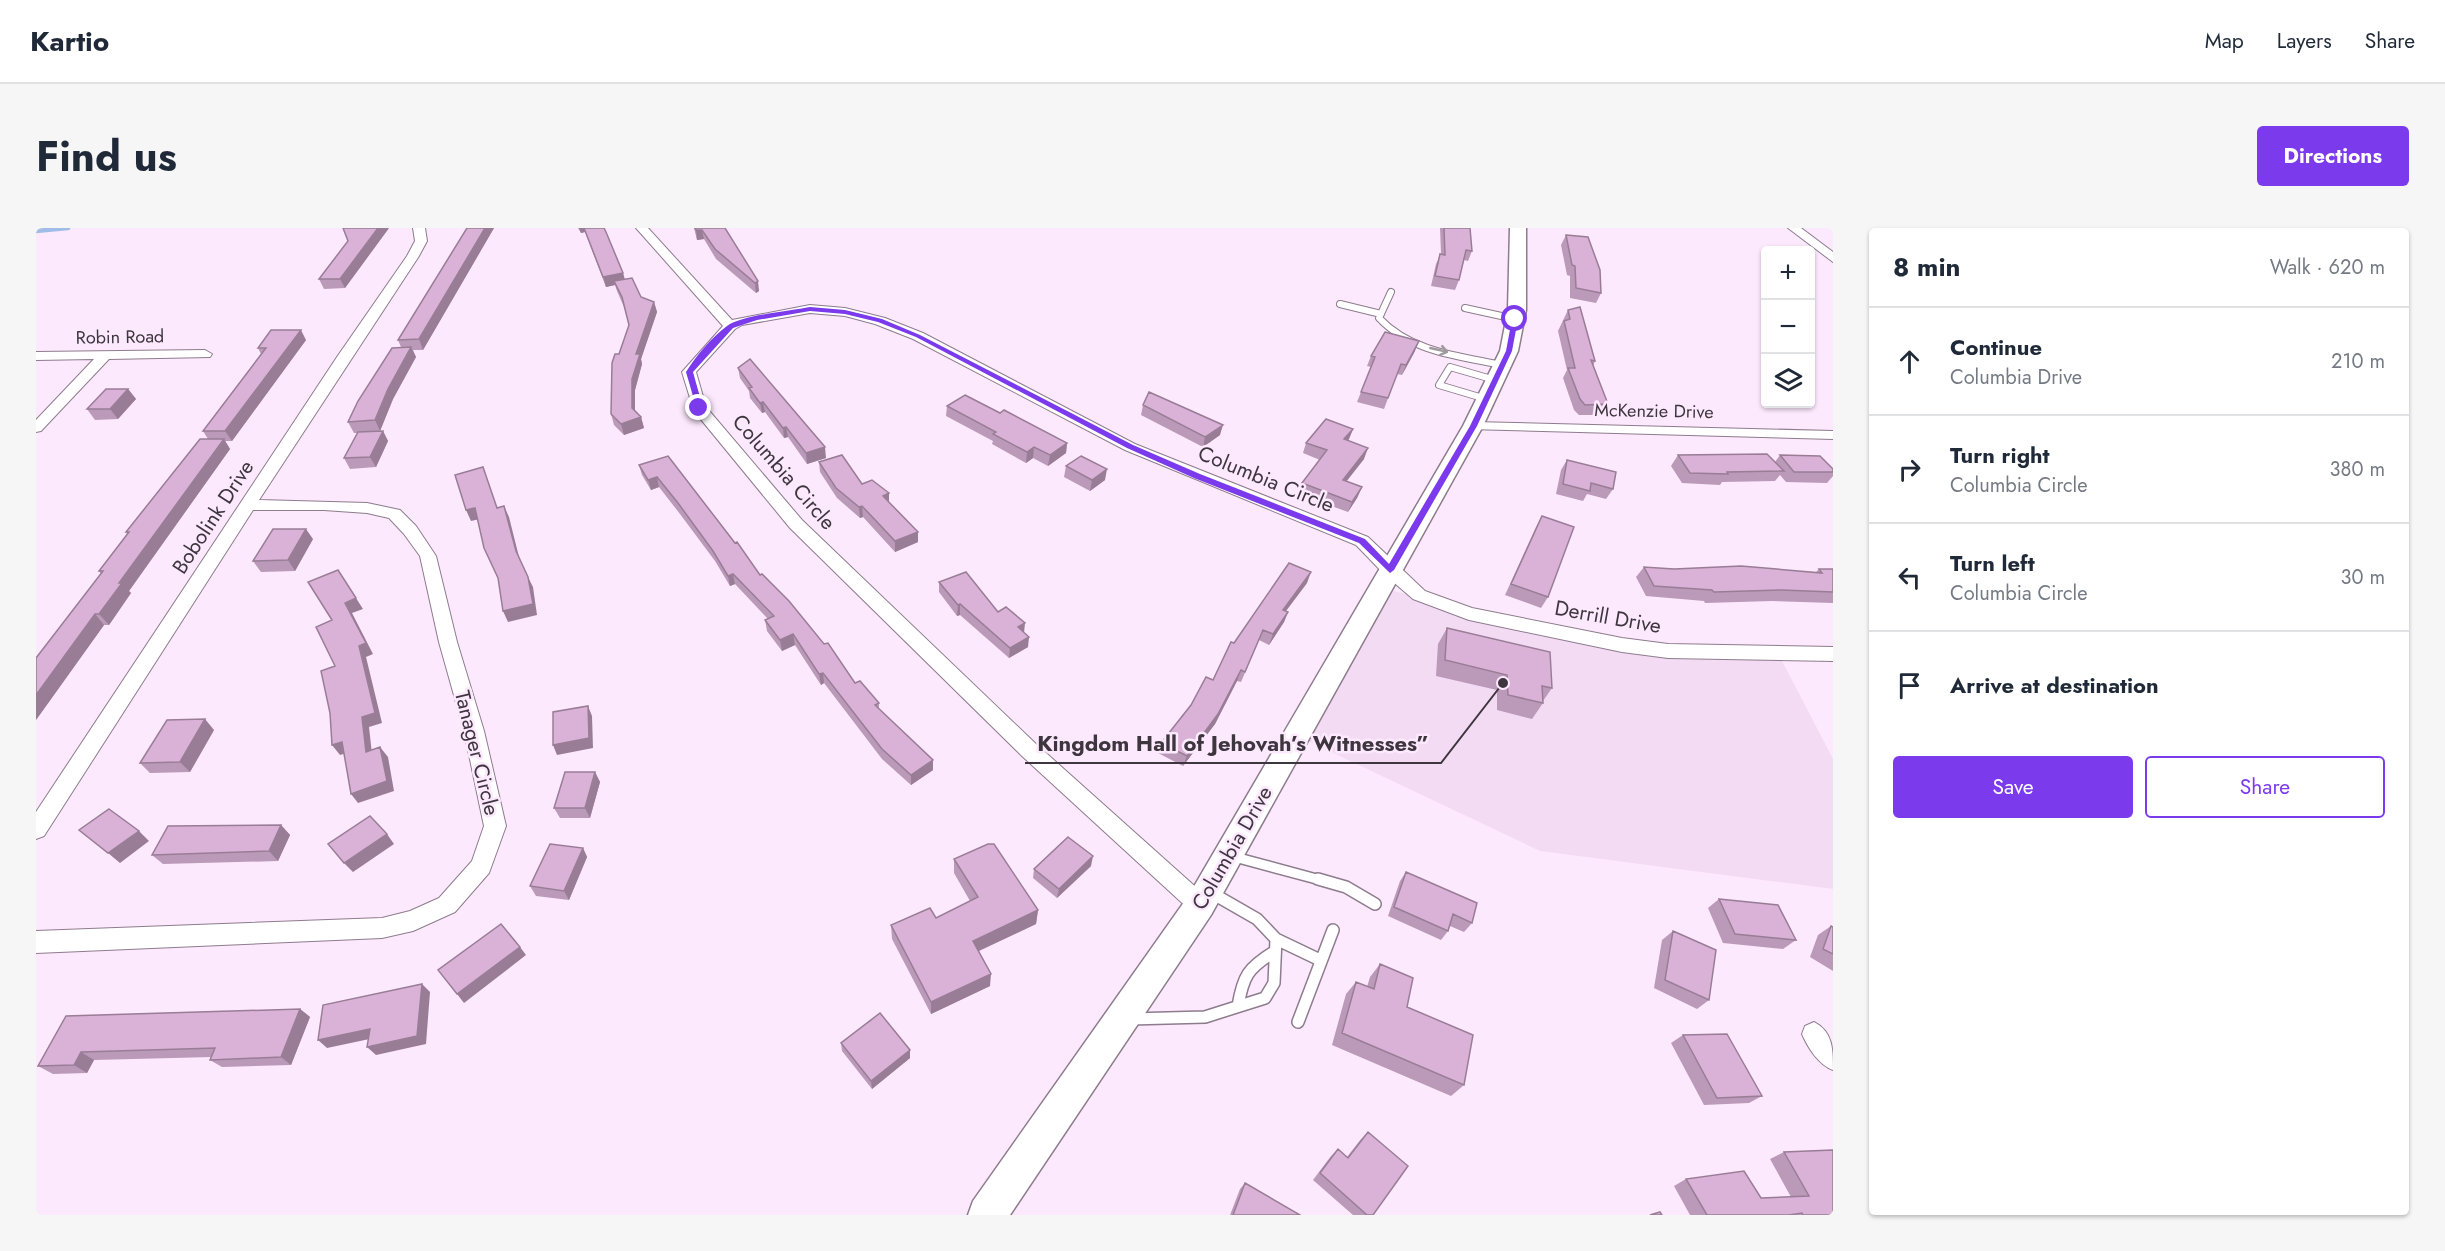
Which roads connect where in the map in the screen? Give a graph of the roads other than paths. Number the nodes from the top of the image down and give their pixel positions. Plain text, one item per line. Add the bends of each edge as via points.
1 (419, 228) edge
2 (642, 228) edge
3 (1518, 228) edge
4 (1794, 228) edge
5 (1833, 258) edge
6 (1391, 292) dead end
7 (1340, 304) dead end
8 (1465, 308) dead end
9 (1381, 314) junction
10 (1515, 319) junction
11 (730, 327) junction
12 (205, 354) dead end
13 (106, 355) junction
14 (36, 356) edge
15 (1494, 382) junction
16 (1473, 426) junction
17 (36, 428) edge
18 (1833, 435) edge
19 (248, 505) junction
20 (1390, 570) junction
21 (1833, 654) edge
22 (36, 830) edge
23 (1228, 855) junction
24 (1204, 898) junction
25 (1375, 904) dead end
26 (1333, 930) dead end
27 (1276, 939) junction
28 (36, 942) edge
29 (1274, 952) junction
30 (1320, 960) junction
31 (1238, 1006) junction
32 (1121, 1020) junction
33 (1298, 1022) dead end
34 (1814, 1034) dead end
35 (1833, 1058) edge
36 (987, 1215) edge

1 - 19 street, Bobolink Drive via 421,241 413,256
2 - 11 street
3 - 10 main road, Columbia Drive
4 - 5 street
6 - 9 lane
7 - 9 lane
8 - 10 lane
9 -> 15 lane via 1379,318 1386,328 1401,339
10 - 15 main road, Columbia Drive via 1509,351
11 - 20 street, Columbia Circle via 756,318 810,309 880,321 918,336 1130,447 1362,541
11 - 24 street, Columbia Circle via 689,372 699,408 796,524 1029,750
12 - 13 street, Robin Road
13 - 14 street, Robin Road
13 - 17 street
15 - 15 lane via 1450,367 1439,385
15 - 16 main road, Columbia Drive
16 - 18 street, McKenzie Drive
16 - 20 main road, Columbia Drive
19 - 22 street, Bobolink Drive
19 - 28 street, Tanager Circle via 324,505 394,514 411,530 428,556 495,826 482,866 447,905 413,921 382,928
20 - 21 street, Derrill Drive via 1419,595 1469,614 1622,645 1668,651
20 - 23 main road, Columbia Drive
23 - 24 main road, Columbia Drive
23 - 25 lane via 1346,887
24 - 27 lane via 1257,919
24 - 32 main road, Columbia Drive
26 - 30 lane
27 - 29 lane
27 - 30 lane
29 - 31 lane via 1252,965 1242,980
29 - 31 lane via 1274,983 1269,991 1264,998
30 - 33 lane
31 - 32 lane via 1205,1017
32 - 36 main road, Columbia Drive
34 - 35 street

